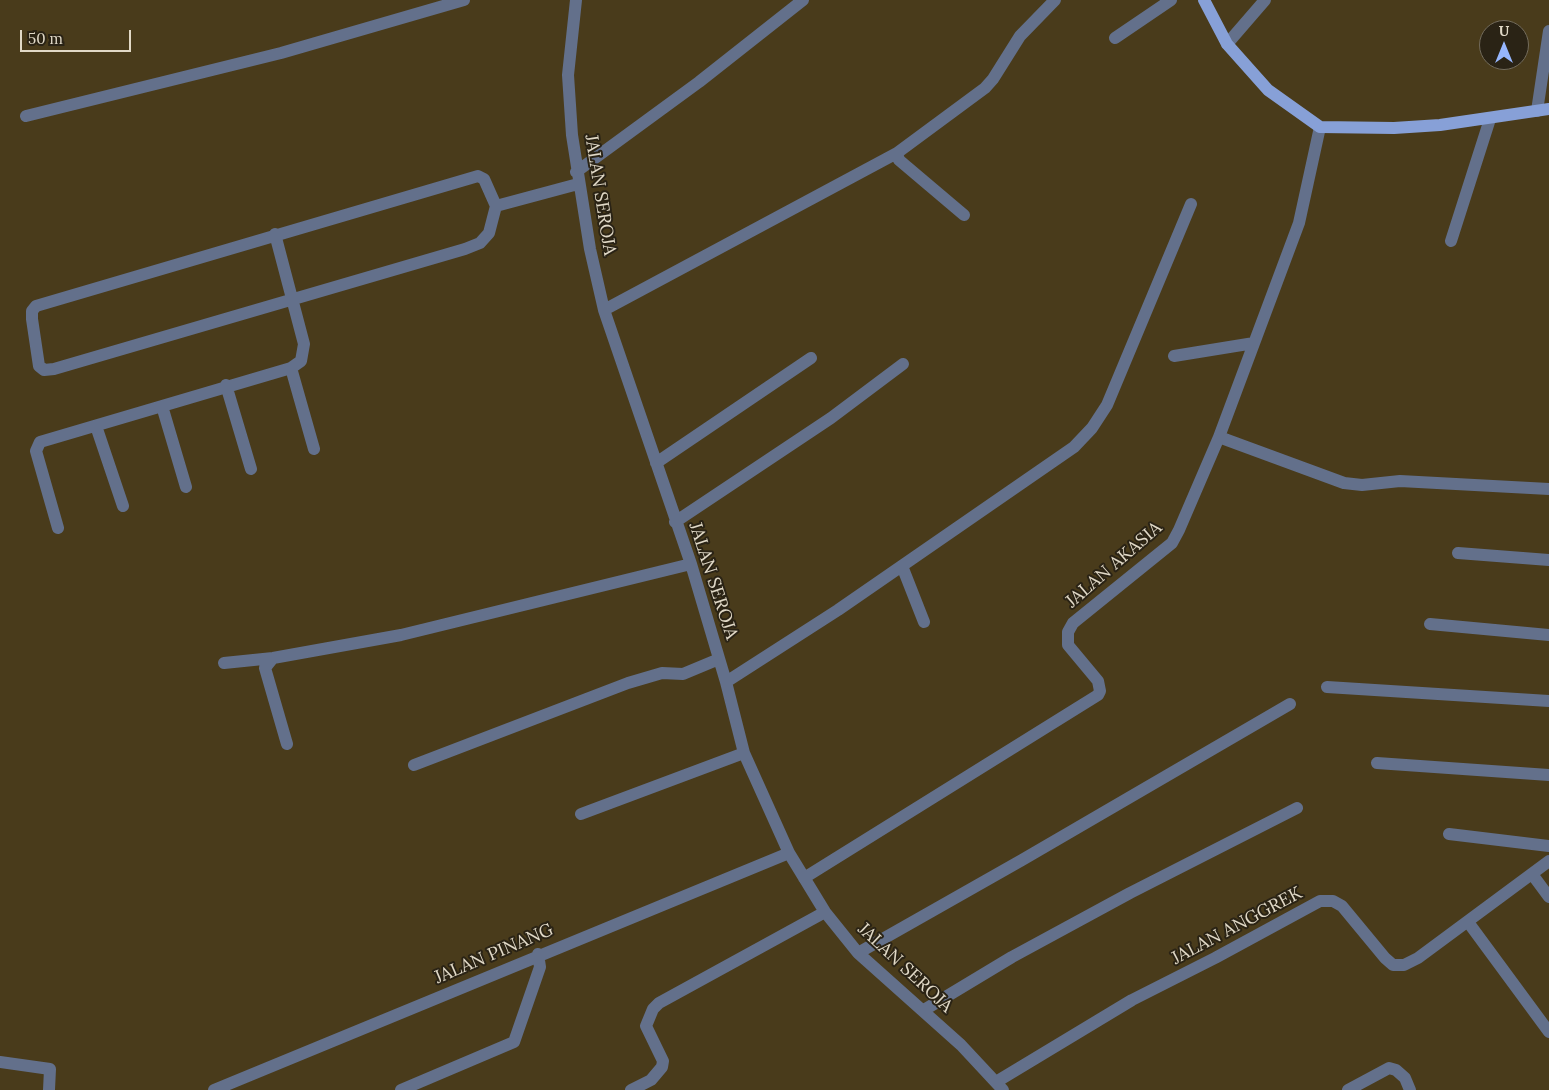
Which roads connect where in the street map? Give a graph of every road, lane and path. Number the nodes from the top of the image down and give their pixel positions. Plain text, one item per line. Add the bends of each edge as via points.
1 (464, 0) edge
2 (576, 0) edge
3 (802, 0) edge
4 (1055, 0) edge
5 (1172, 0) edge
6 (1204, 0) edge
7 (1265, 0) edge
8 (1549, 31) edge
9 (1115, 38) dead end
10 (1227, 44) junction
11 (1543, 110) edge
12 (26, 116) dead end
13 (1490, 119) junction
14 (1320, 127) junction
15 (897, 153) junction
16 (577, 178) junction
17 (1191, 204) dead end
18 (496, 206) junction
19 (964, 215) dead end
20 (275, 234) junction
21 (1451, 241) dead end
22 (293, 300) junction
23 (604, 310) junction
24 (1254, 343) junction
25 (1174, 356) dead end
26 (811, 358) dead end
27 (903, 364) dead end
28 (291, 368) junction
29 (226, 386) junction
30 (162, 406) junction
31 (96, 426) junction
32 (1219, 437) junction
33 (314, 449) dead end
34 (656, 463) junction
35 (251, 468) dead end
36 (186, 487) dead end
37 (1549, 489) edge
38 (123, 506) dead end
39 (675, 522) junction
40 (58, 528) dead end
41 (1458, 553) dead end
42 (1549, 560) edge
43 (691, 564) junction
44 (902, 566) junction
45 (924, 622) dead end
46 (1430, 624) dead end
47 (1549, 635) edge
48 (273, 658) junction
49 (719, 659) junction
50 (224, 663) dead end
51 (726, 682) junction
52 (1327, 687) dead end
53 (1549, 701) edge
54 (1290, 704) dead end
55 (287, 744) dead end
56 (744, 753) junction
57 (1376, 763) dead end
58 (414, 765) dead end
59 (1549, 775) edge
60 (1297, 808) dead end
61 (580, 814) dead end
62 (1449, 834) dead end
63 (1549, 846) edge
64 (789, 853) junction
65 (1549, 861) edge
66 (1532, 874) junction
67 (804, 878) junction
68 (1549, 897) edge
69 (825, 912) junction
70 (1468, 922) junction
71 (858, 953) junction
72 (538, 954) junction
73 (924, 1010) junction
74 (1549, 1032) edge
75 (0, 1062) edge
76 (999, 1086) edge
77 (49, 1090) edge
78 (214, 1090) edge
79 (401, 1090) edge
80 (631, 1090) edge
81 (1348, 1090) edge
82 (1410, 1090) edge

1 - 12 street via 281,53
2 - 16 street, JALAN SEROJA via 568,75
3 - 16 street
4 - 15 street via 1020,36 985,88
5 - 9 street
6 - 10 main road
7 - 10 street
8 - 11 street
10 - 14 main road via 1268,90
11 - 13 main road
13 - 14 main road via 1394,128
13 - 21 street
14 - 24 street, JALAN AKASIA via 1299,223
15 - 19 street via 899,160
15 - 23 street
16 - 18 street
16 - 23 street, JALAN SEROJA
17 - 44 street via 1107,405 1092,428 1074,447
18 - 20 street via 484,180 478,176
18 - 22 street via 489,233 480,243
20 - 22 street
20 - 22 street via 36,306 32,311 36,356 39,366 47,370
22 - 28 street via 304,351 301,362
23 - 34 street, JALAN SEROJA
24 - 25 street
24 - 32 street, JALAN AKASIA
26 - 34 street
27 - 39 street via 831,418
28 - 29 street
28 - 33 street
29 - 30 street
29 - 35 street
30 - 31 street
30 - 36 street
31 - 38 street
31 - 40 street via 40,442 36,447
32 - 37 street via 1344,483 1362,485 1400,481
32 - 67 street, JALAN AKASIA via 1172,543 1074,623 1068,632 1068,645 1098,681 1098,695
34 - 39 street, JALAN SEROJA
39 - 43 street, JALAN SEROJA
41 - 42 street
43 - 48 street via 401,635
43 - 49 street, JALAN SEROJA
44 - 45 street
44 - 51 street
46 - 47 street
48 - 50 street
48 - 55 street via 265,668
49 - 51 street, JALAN SEROJA
49 - 58 street via 683,674 662,672 628,683
51 - 56 street, JALAN SEROJA
52 - 53 street
54 - 71 street
56 - 61 street
56 - 64 street, JALAN SEROJA
57 - 59 street
60 - 73 street via 1071,925
62 - 63 street
64 - 67 street, JALAN SEROJA
64 - 72 street, JALAN PINANG
65 - 66 street, JALAN ANGGREK
66 - 68 street
66 - 70 street, JALAN ANGGREK
67 - 69 street, JALAN SEROJA
69 - 71 street, JALAN SEROJA
69 - 80 street via 659,1003 646,1026 663,1061 662,1067 651,1080
70 - 74 street
70 - 76 street, JALAN ANGGREK via 1418,958 1404,965 1393,965 1342,906 1333,901 1320,901 1132,1000
71 - 73 street, JALAN SEROJA
72 - 78 street, JALAN PINANG
72 - 79 street via 540,967 514,1042
73 - 76 street, JALAN SEROJA
75 - 77 street via 50,1069
81 - 82 street via 1389,1068 1405,1078

